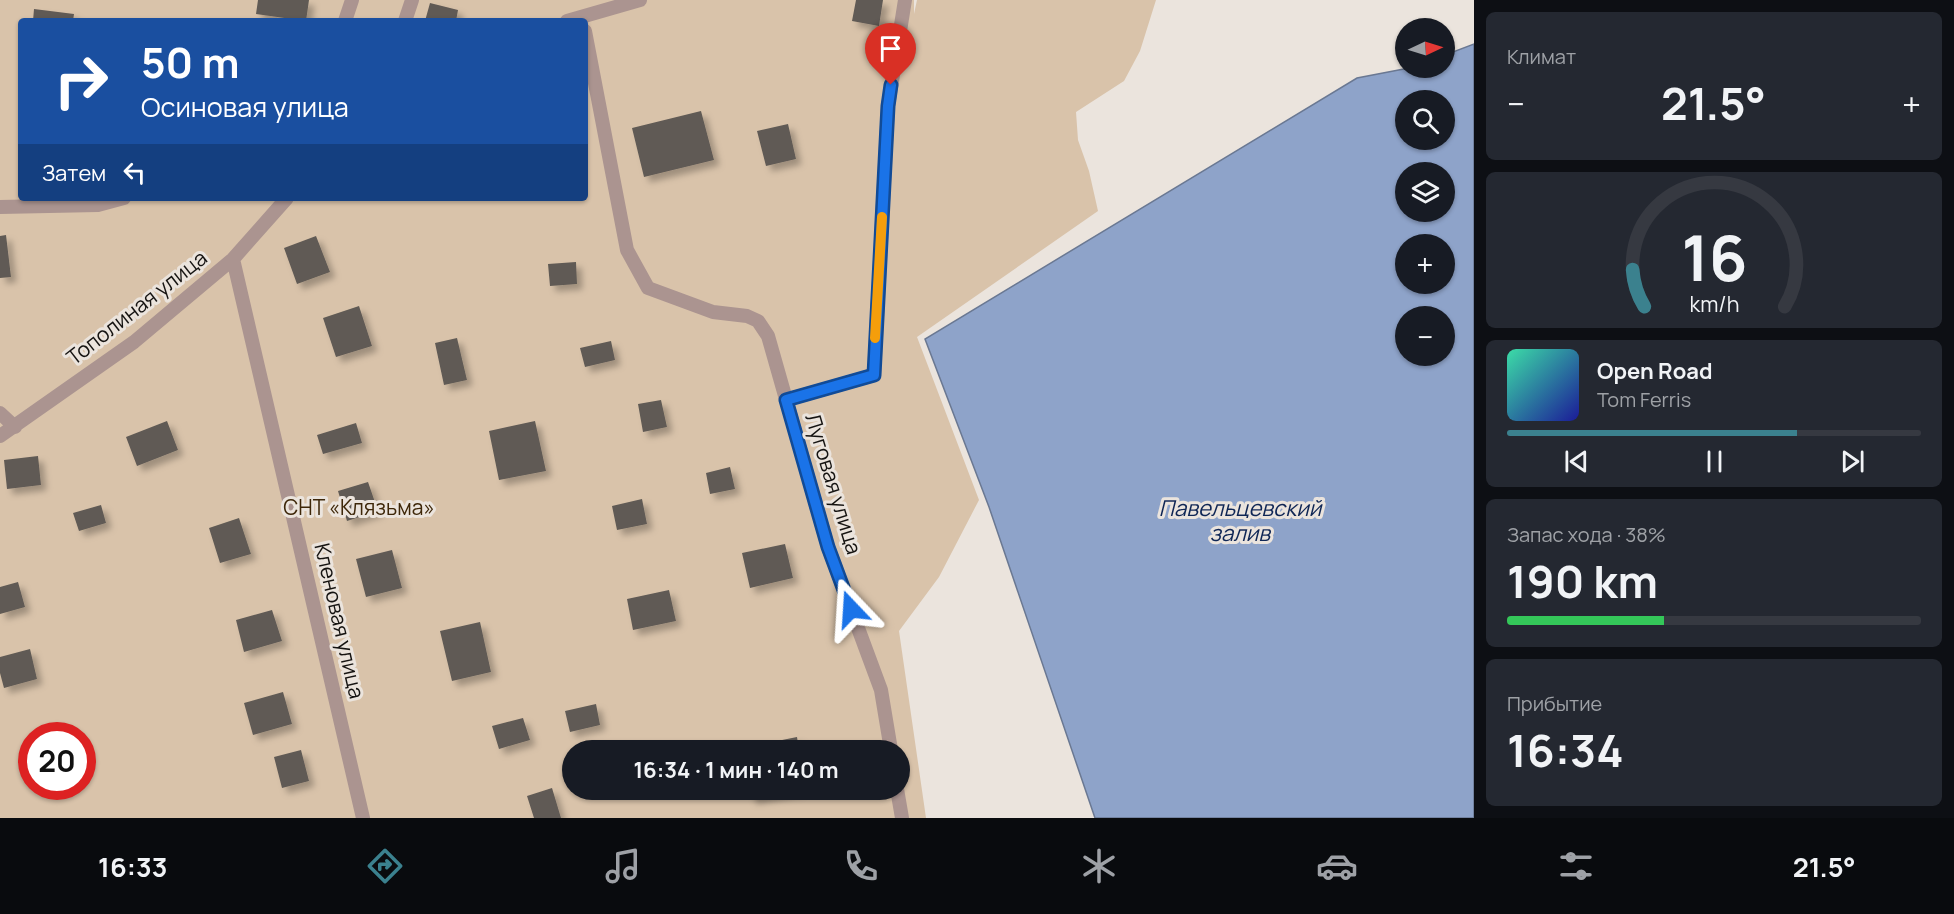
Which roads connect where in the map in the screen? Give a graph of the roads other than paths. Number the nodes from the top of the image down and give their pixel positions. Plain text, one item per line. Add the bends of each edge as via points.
1 (352, 0) edge
2 (410, 0) edge
3 (640, 0) edge
4 (905, 0) edge
5 (346, 18) edge
6 (406, 18) edge
7 (583, 18) edge
8 (588, 47) edge
9 (113, 201) edge
10 (283, 201) edge
11 (0, 207) edge
12 (233, 259) junction
13 (786, 400) junction
14 (0, 413) edge
15 (15, 427) junction
16 (0, 436) edge
17 (889, 740) edge
18 (899, 800) edge
19 (363, 818) edge
20 (902, 818) edge

1 - 5 lane
2 - 6 lane
3 - 7 lane
4 - 13 lane via 888,106 874,375
8 - 13 lane, Луговая улица via 627,250 648,288 712,312 759,321 768,336
9 - 11 lane via 98,205
10 - 12 lane, Тополиная улица
12 - 15 lane, Тополиная улица via 134,342
12 - 19 lane, Кленовая улица
13 - 17 lane, Луговая улица via 828,547 880,690
14 - 15 lane
15 - 16 lane, Тополиная улица
18 - 20 lane

